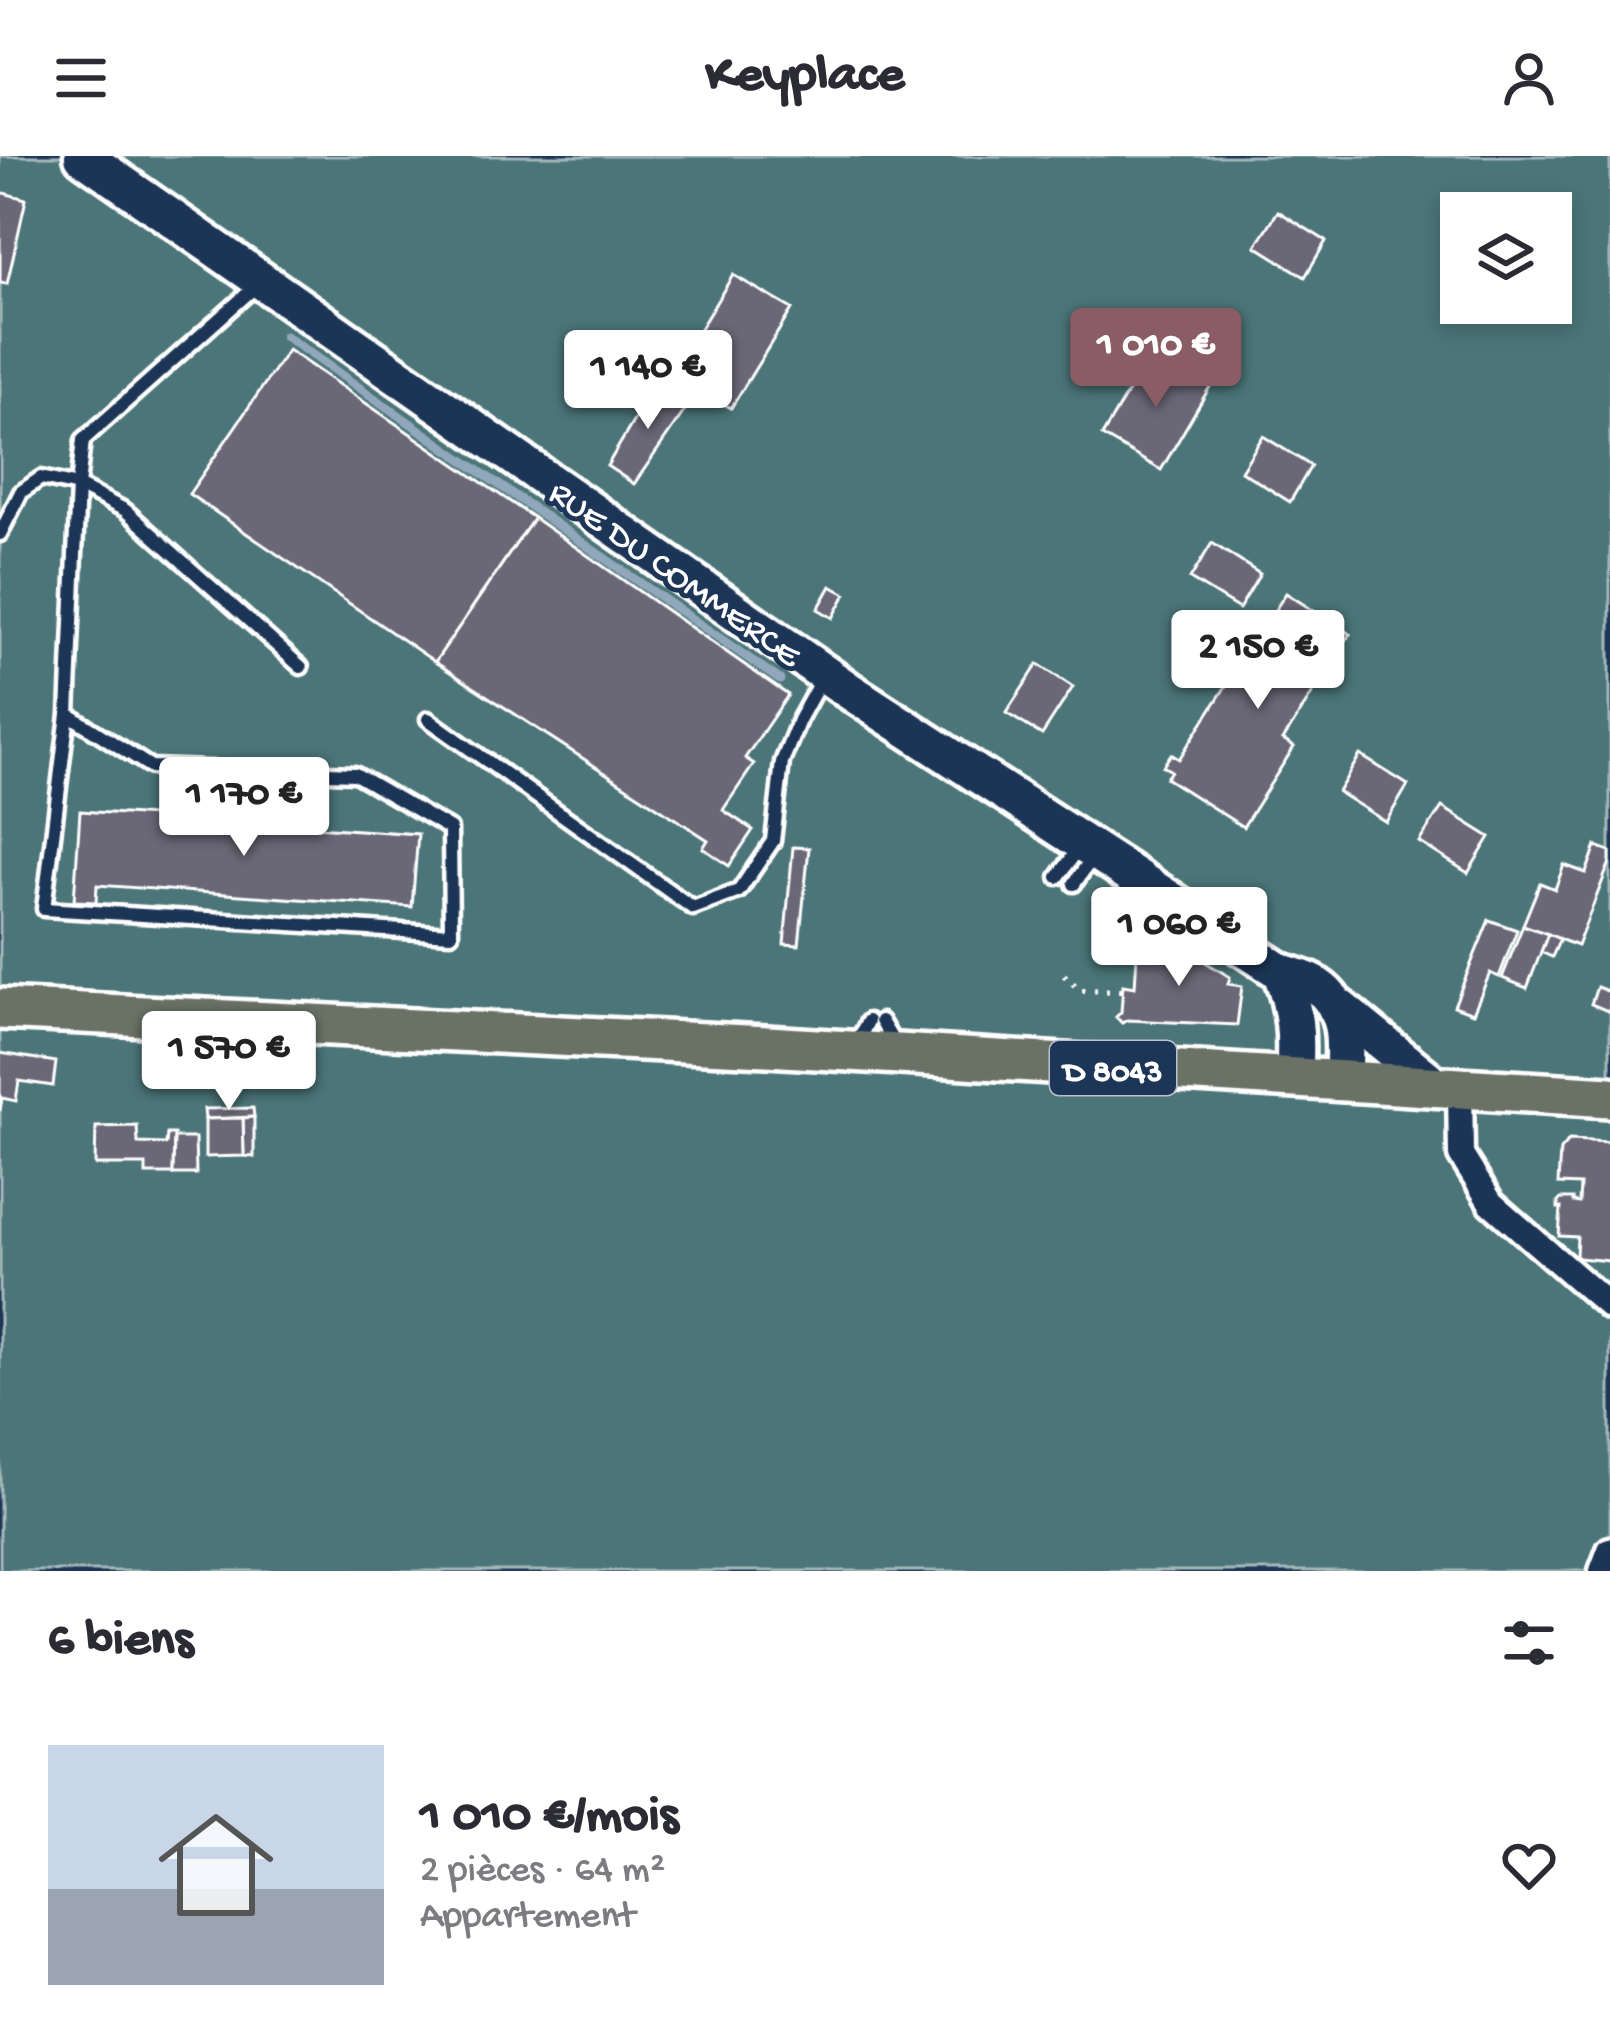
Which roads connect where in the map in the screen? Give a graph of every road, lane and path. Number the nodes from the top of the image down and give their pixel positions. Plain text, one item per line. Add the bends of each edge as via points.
1 (83, 156) edge
2 (262, 281) junction
3 (78, 486) junction
4 (0, 534) edge
5 (301, 667) dead end
6 (825, 674) junction
7 (68, 714) junction
8 (428, 719) dead end
9 (1089, 847) junction
10 (1058, 877) dead end
11 (1075, 884) dead end
12 (1281, 972) junction
13 (1064, 974) dead end
14 (1122, 991) dead end
15 (1340, 1008) junction
16 (0, 1009) edge
17 (1294, 1078) junction
18 (1342, 1082) junction
19 (1448, 1088) junction
20 (1610, 1097) edge
21 (1610, 1307) edge
22 (1610, 1550) edge
23 (1602, 1571) edge

1 - 2 street, RUE DU COMMERCE
2 - 3 lane via 83,440
2 - 6 street, RUE DU COMMERCE
3 - 4 lane via 41,478 21,492
3 - 5 lane via 125,510
3 - 7 lane
6 - 8 lane via 782,762 773,841 739,891 693,908
6 - 9 street, RUE DU COMMERCE
7 - 7 lane via 151,767 355,774 450,830 451,934 44,909
9 - 10 lane
9 - 11 lane
9 - 12 street, RUE DU COMMERCE
12 - 15 street, RUE DU COMMERCE via 1317,985
12 - 17 street via 1294,1004
13 - 14 path via 1080,989
15 - 18 street
15 - 19 street, RUE DU COMMERCE
16 - 17 main road, D 8043 via 839,1051 883,1032
17 - 18 main road, D 8043
18 - 19 main road, D 8043
19 - 20 main road, D 8043
19 - 21 street via 1461,1155 1491,1203
22 - 23 street

